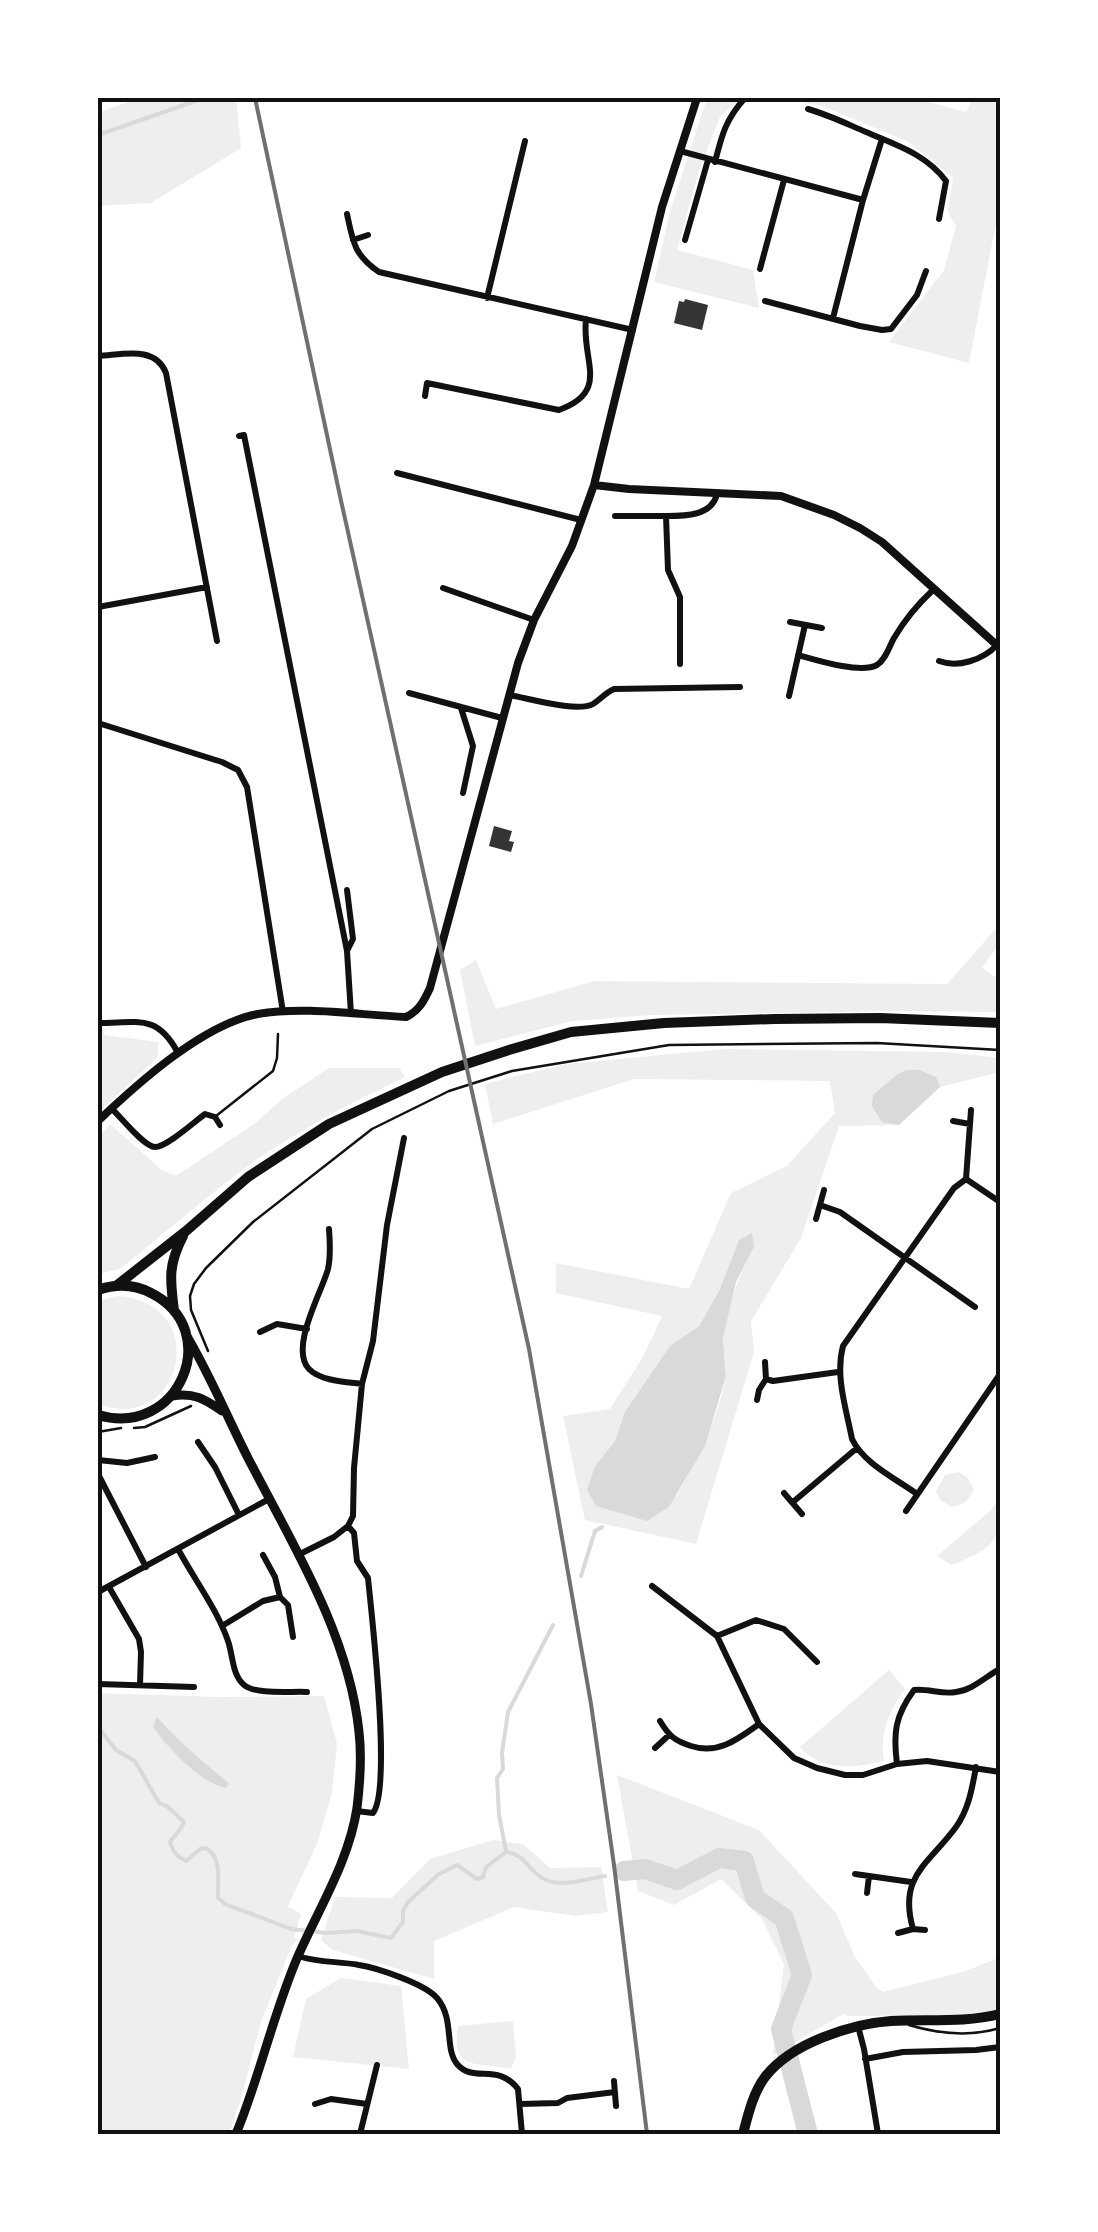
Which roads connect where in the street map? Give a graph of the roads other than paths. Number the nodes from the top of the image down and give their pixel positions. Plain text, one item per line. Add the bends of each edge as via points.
1 (697, 98) edge
2 (745, 98) edge
3 (808, 109) dead end
4 (882, 139) junction
5 (525, 141) dead end
6 (680, 151) junction
7 (712, 161) junction
8 (784, 180) junction
9 (863, 200) junction
10 (348, 214) dead end
11 (939, 219) dead end
12 (368, 235) dead end
13 (353, 240) junction
14 (685, 240) dead end
15 (760, 269) dead end
16 (926, 271) dead end
17 (486, 298) junction
18 (765, 301) dead end
19 (833, 318) junction
20 (586, 319) junction
21 (633, 330) junction
22 (98, 356) edge
23 (425, 396) dead end
24 (239, 436) dead end
25 (397, 474) dead end
26 (594, 485) junction
27 (716, 494) junction
28 (615, 516) dead end
29 (666, 516) junction
30 (582, 521) junction
31 (207, 587) junction
32 (443, 588) dead end
33 (934, 588) junction
34 (98, 607) edge
35 (534, 620) junction
36 (790, 622) dead end
37 (805, 625) junction
38 (822, 628) dead end
39 (217, 641) dead end
40 (999, 646) edge
41 (798, 655) junction
42 (938, 661) dead end
43 (680, 664) dead end
44 (740, 687) dead end
45 (409, 693) dead end
46 (509, 695) junction
47 (789, 696) dead end
48 (461, 707) junction
49 (502, 718) junction
50 (98, 723) edge
51 (463, 793) dead end
52 (347, 890) dead end
53 (347, 952) junction
54 (283, 1012) junction
55 (351, 1014) junction
56 (1000, 1022) edge
57 (98, 1023) edge
58 (278, 1034) dead end
59 (178, 1053) junction
60 (112, 1108) junction
61 (972, 1110) dead end
62 (215, 1117) junction
63 (98, 1121) edge
64 (953, 1121) dead end
65 (970, 1124) junction
66 (220, 1125) dead end
67 (404, 1138) dead end
68 (966, 1179) junction
69 (824, 1190) dead end
70 (1000, 1202) edge
71 (820, 1204) junction
72 (816, 1218) dead end
73 (329, 1229) dead end
74 (186, 1230) junction
75 (906, 1256) junction
76 (116, 1286) junction
77 (98, 1290) edge
78 (975, 1306) dead end
79 (174, 1310) junction
80 (307, 1329) junction
81 (185, 1332) junction
82 (260, 1332) dead end
83 (765, 1362) dead end
84 (839, 1372) junction
85 (1000, 1374) edge
86 (766, 1379) junction
87 (362, 1384) junction
88 (172, 1396) junction
89 (757, 1400) dead end
90 (224, 1413) junction
91 (98, 1416) edge
92 (198, 1442) dead end
93 (857, 1448) junction
94 (155, 1457) dead end
95 (98, 1466) edge
96 (784, 1494) dead end
97 (917, 1494) junction
98 (269, 1499) junction
99 (793, 1502) junction
100 (906, 1512) dead end
101 (802, 1514) dead end
102 (239, 1516) junction
103 (348, 1526) junction
104 (178, 1549) junction
105 (263, 1555) dead end
106 (298, 1555) junction
107 (146, 1567) junction
108 (652, 1586) dead end
109 (109, 1588) junction
110 (98, 1592) edge
111 (280, 1597) junction
112 (222, 1626) junction
113 (717, 1636) junction
114 (293, 1637) dead end
115 (818, 1662) dead end
116 (1000, 1668) edge
117 (98, 1684) edge
118 (140, 1685) junction
119 (194, 1686) dead end
120 (308, 1692) dead end
121 (660, 1722) dead end
122 (759, 1724) junction
123 (669, 1735) junction
124 (656, 1748) dead end
125 (897, 1764) junction
126 (976, 1767) junction
127 (1000, 1772) edge
128 (356, 1811) junction
129 (855, 1874) dead end
130 (869, 1876) junction
131 (912, 1882) junction
132 (867, 1894) dead end
133 (913, 1929) junction
134 (924, 1930) dead end
135 (898, 1934) dead end
136 (298, 1956) junction
137 (1000, 2014) edge
138 (898, 2021) junction
139 (858, 2026) junction
140 (1000, 2028) edge
141 (1000, 2046) edge
142 (865, 2059) junction
143 (377, 2065) dead end
144 (614, 2081) dead end
145 (615, 2092) junction
146 (316, 2104) dead end
147 (367, 2104) junction
148 (520, 2104) junction
149 (616, 2106) dead end
150 (236, 2134) edge
151 (360, 2134) edge
152 (522, 2134) edge
153 (742, 2134) edge
154 (878, 2134) edge

1 - 6 street
2 - 7 street via 730,114
3 - 4 street
4 - 9 street
4 - 11 street via 906,148 946,181
5 - 17 street
6 - 7 street
6 - 21 street
7 - 8 street
7 - 14 street
8 - 9 street
8 - 15 street
9 - 19 street
10 - 13 street
12 - 13 street
13 - 17 street via 362,261 379,272
16 - 19 street via 892,329
17 - 20 street
18 - 19 street
20 - 21 street
20 - 23 street via 592,380 576,404 559,410 427,383
21 - 26 street
22 - 31 street via 147,354 162,363
24 - 53 street via 244,435
25 - 30 street
26 - 27 street
26 - 30 street
27 - 29 street via 710,508
27 - 33 street via 781,496 834,516 882,542
28 - 29 street
29 - 43 street via 668,570 680,597
30 - 35 street
31 - 34 street
31 - 39 street
32 - 35 street
33 - 40 street
33 - 41 street via 877,665
35 - 46 street
36 - 37 street
37 - 38 street
37 - 41 street
40 - 42 street via 959,664
41 - 47 street
44 - 46 street via 614,688 579,708
45 - 48 street
46 - 49 street
48 - 49 street
48 - 51 street via 472,746
49 - 55 street via 430,988 406,1017
50 - 54 street via 238,770 247,787
52 - 53 street via 353,938
53 - 55 street
54 - 55 street
54 - 59 street via 246,1016
56 - 74 main road via 774,1018 571,1032 442,1072 329,1124 248,1177
57 - 59 street via 151,1023
58 - 62 lane via 273,1071
59 - 60 street
60 - 62 street via 156,1147 205,1114
60 - 63 street
61 - 65 street
62 - 66 street
64 - 65 street
65 - 68 street
67 - 87 street
68 - 70 street
68 - 75 street
69 - 71 street
71 - 72 street
71 - 75 street
73 - 80 street via 329,1266
74 - 76 main road
74 - 79 main road via 170,1273
75 - 78 street
75 - 84 street via 842,1346
76 - 77 main road
76 - 79 main road via 142,1289
79 - 81 main road
80 - 82 street via 277,1324
80 - 87 street via 308,1369
81 - 88 main road via 187,1366
81 - 90 main road
83 - 86 street
84 - 86 street
84 - 93 street
85 - 97 street
86 - 89 street
87 - 103 street
88 - 90 main road via 197,1395
88 - 91 main road via 142,1416
90 - 98 main road
92 - 102 street
93 - 97 street
93 - 99 street
94 - 95 street
95 - 107 street
96 - 99 street
97 - 100 street
98 - 102 street
98 - 106 main road
99 - 101 street
102 - 104 street
103 - 106 street
103 - 128 street via 368,1578 381,1753 380,1805 373,1813
104 - 107 street
104 - 112 street
105 - 111 street
106 - 128 main road via 354,1700 360,1736
107 - 109 street
108 - 113 street
109 - 110 street
109 - 118 street via 138,1640
111 - 112 street
111 - 114 street via 288,1605
112 - 120 street via 244,1685
113 - 115 street via 756,1620 784,1629
113 - 122 street
116 - 125 street via 956,1692 914,1690 894,1735
117 - 118 street
118 - 119 street
121 - 123 street
122 - 123 street via 710,1749
122 - 125 street via 794,1758 817,1768 863,1775
123 - 124 street
125 - 126 street
126 - 127 street
126 - 131 street via 958,1824
128 - 136 main road via 349,1842
129 - 130 street
130 - 131 street
130 - 132 street
131 - 133 street
133 - 134 street
133 - 135 street
136 - 148 street via 361,1965 425,1988 449,2020 456,2063 470,2073 503,2076 518,2089
136 - 150 main road
137 - 138 main road
138 - 139 main road
138 - 140 lane via 934,2033
139 - 142 street
139 - 153 main road via 778,2063 763,2079
141 - 142 street
142 - 154 street
143 - 147 street
144 - 145 street
145 - 148 street
145 - 149 street
146 - 147 street
147 - 151 street
148 - 152 street

